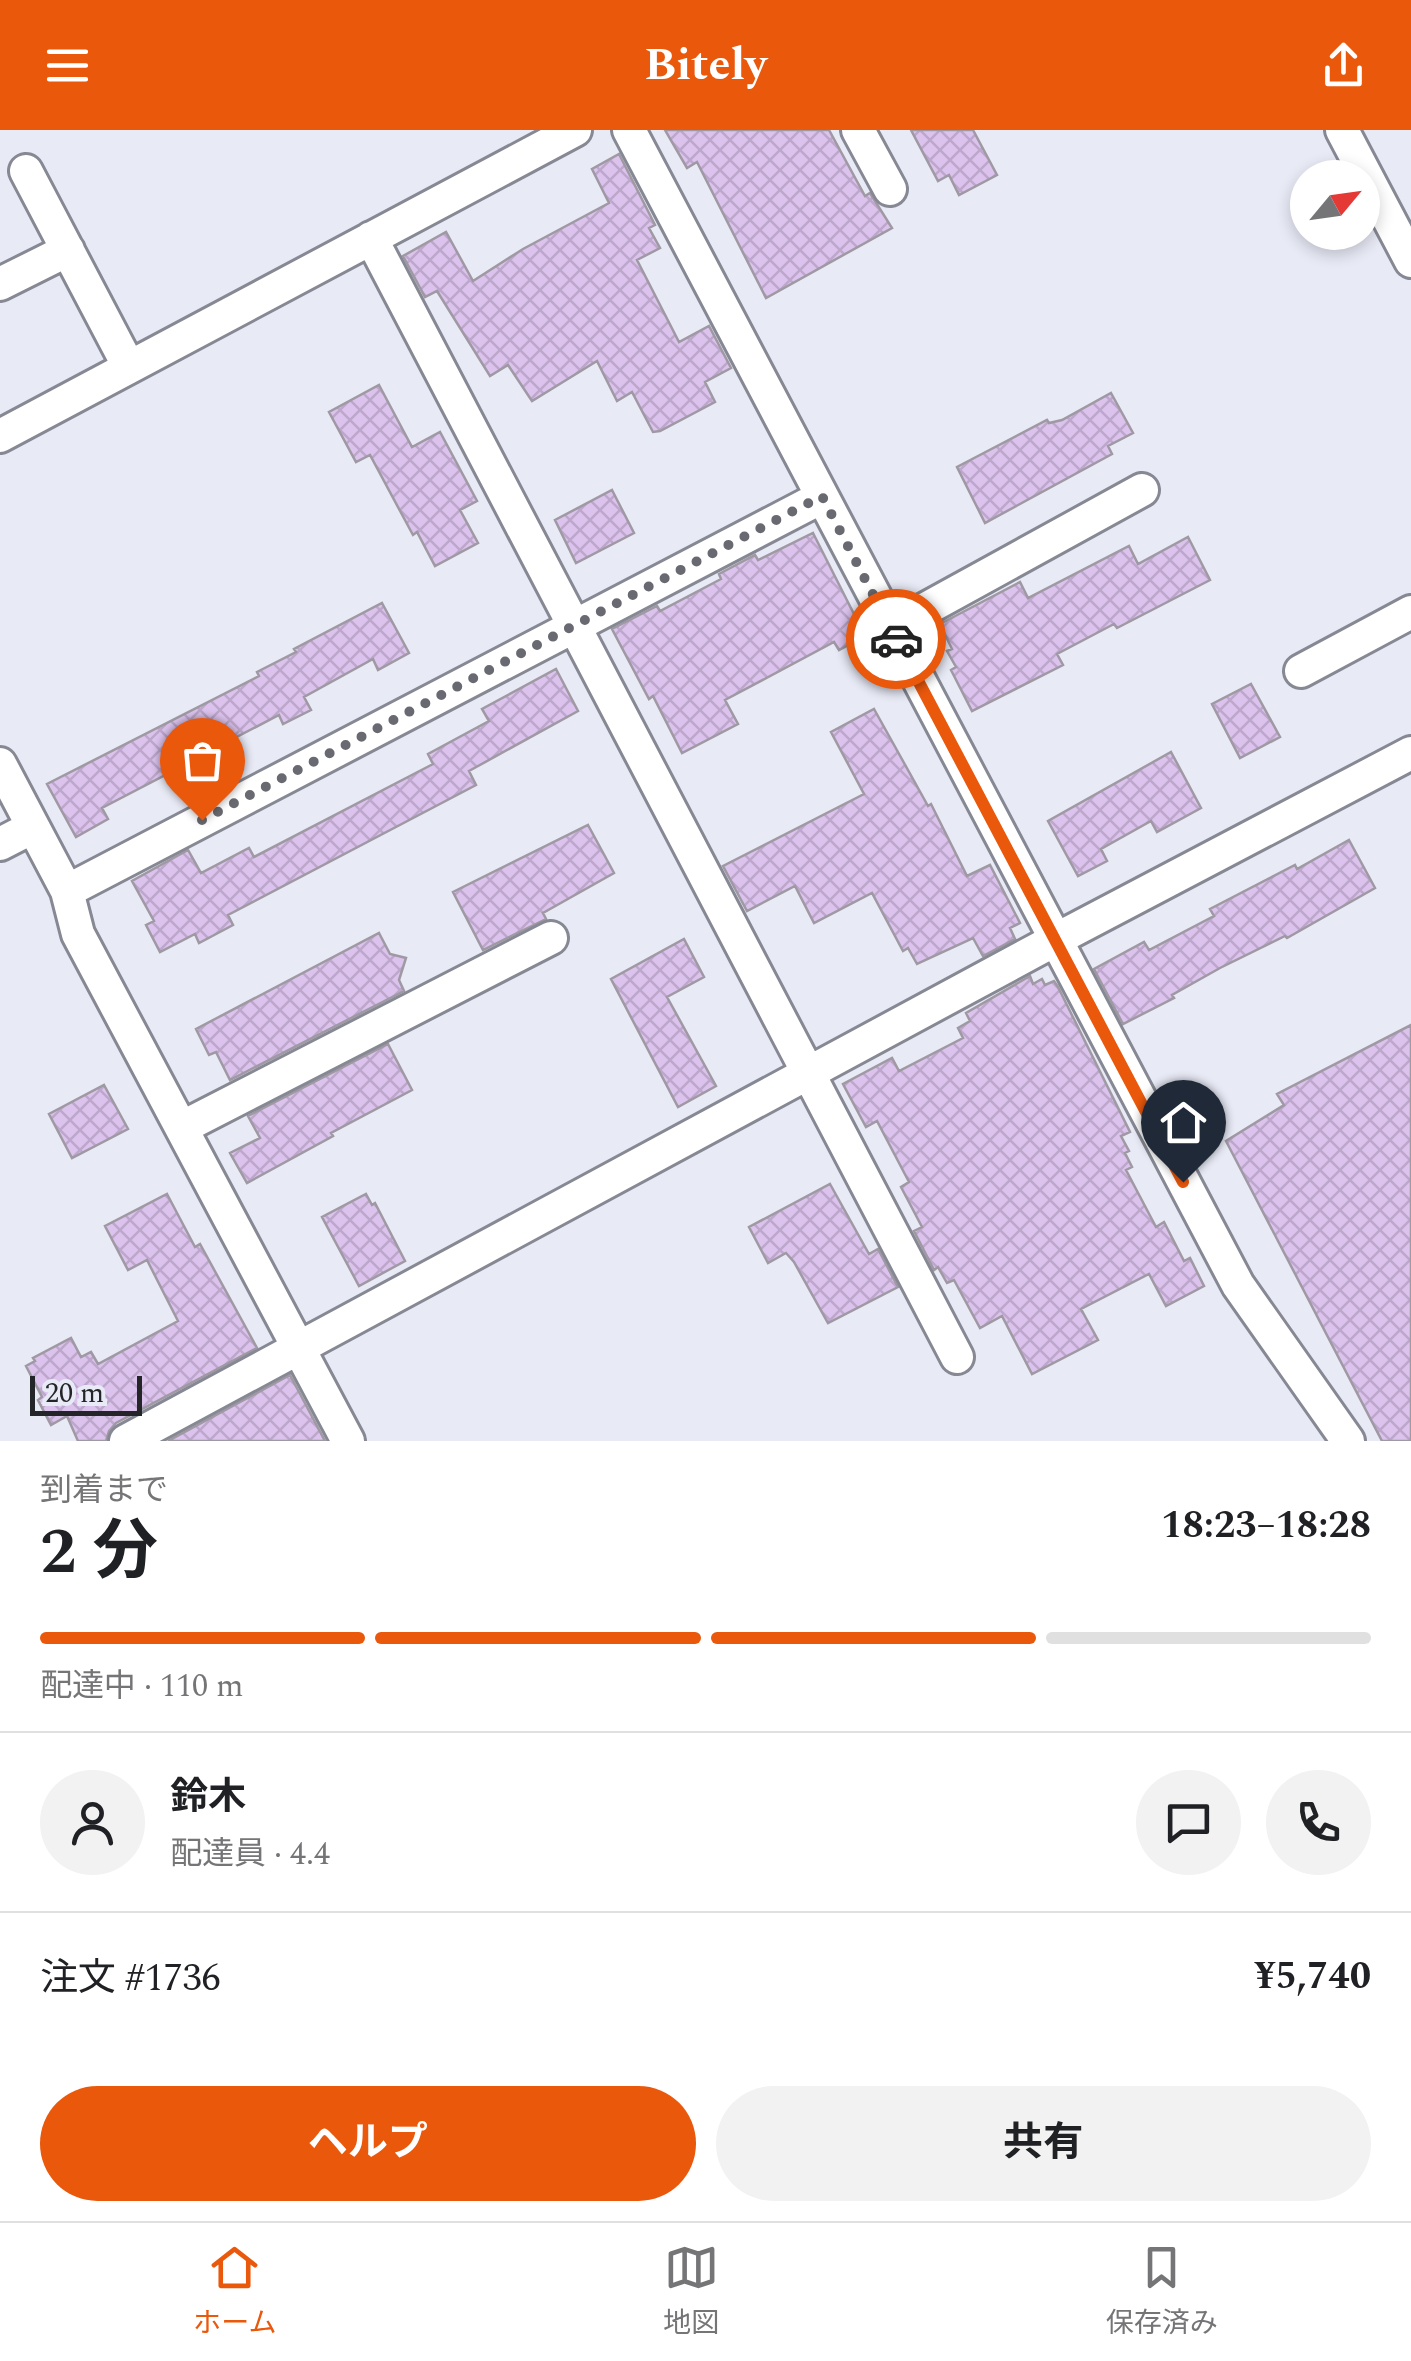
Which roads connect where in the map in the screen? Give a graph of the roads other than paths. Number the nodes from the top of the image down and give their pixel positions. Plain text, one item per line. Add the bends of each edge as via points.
1 (575, 130) edge
2 (630, 130) edge
3 (858, 130) edge
4 (1342, 130) edge
5 (26, 171) dead end
6 (890, 189) dead end
7 (372, 238) junction
8 (68, 250) junction
9 (1411, 261) edge
10 (0, 284) edge
11 (129, 367) junction
12 (0, 436) edge
13 (1142, 490) dead end
14 (822, 496) junction
15 (1411, 612) edge
16 (574, 626) junction
17 (891, 628) junction
18 (1301, 671) dead end
19 (1411, 753) edge
20 (0, 764) edge
21 (33, 827) junction
22 (0, 844) edge
23 (67, 891) junction
24 (551, 938) dead end
25 (1055, 940) junction
26 (808, 1074) junction
27 (184, 1126) junction
28 (298, 1348) junction
29 (957, 1358) dead end
30 (126, 1441) edge
31 (348, 1441) edge
32 (1348, 1441) edge

1 - 7 street
2 - 14 street
3 - 6 street
4 - 9 street
5 - 8 street
7 - 11 street
7 - 16 street
8 - 10 street
8 - 11 street
11 - 12 street
13 - 17 street
14 - 16 street
14 - 17 street
15 - 18 street
16 - 23 street
16 - 26 street
17 - 25 street
19 - 25 street
20 - 21 street
21 - 22 street
21 - 23 street
23 - 27 street via 78,934
24 - 27 street
25 - 26 street
25 - 32 street via 1238,1285
26 - 28 street
26 - 29 street
27 - 28 street
28 - 30 street
28 - 31 street

